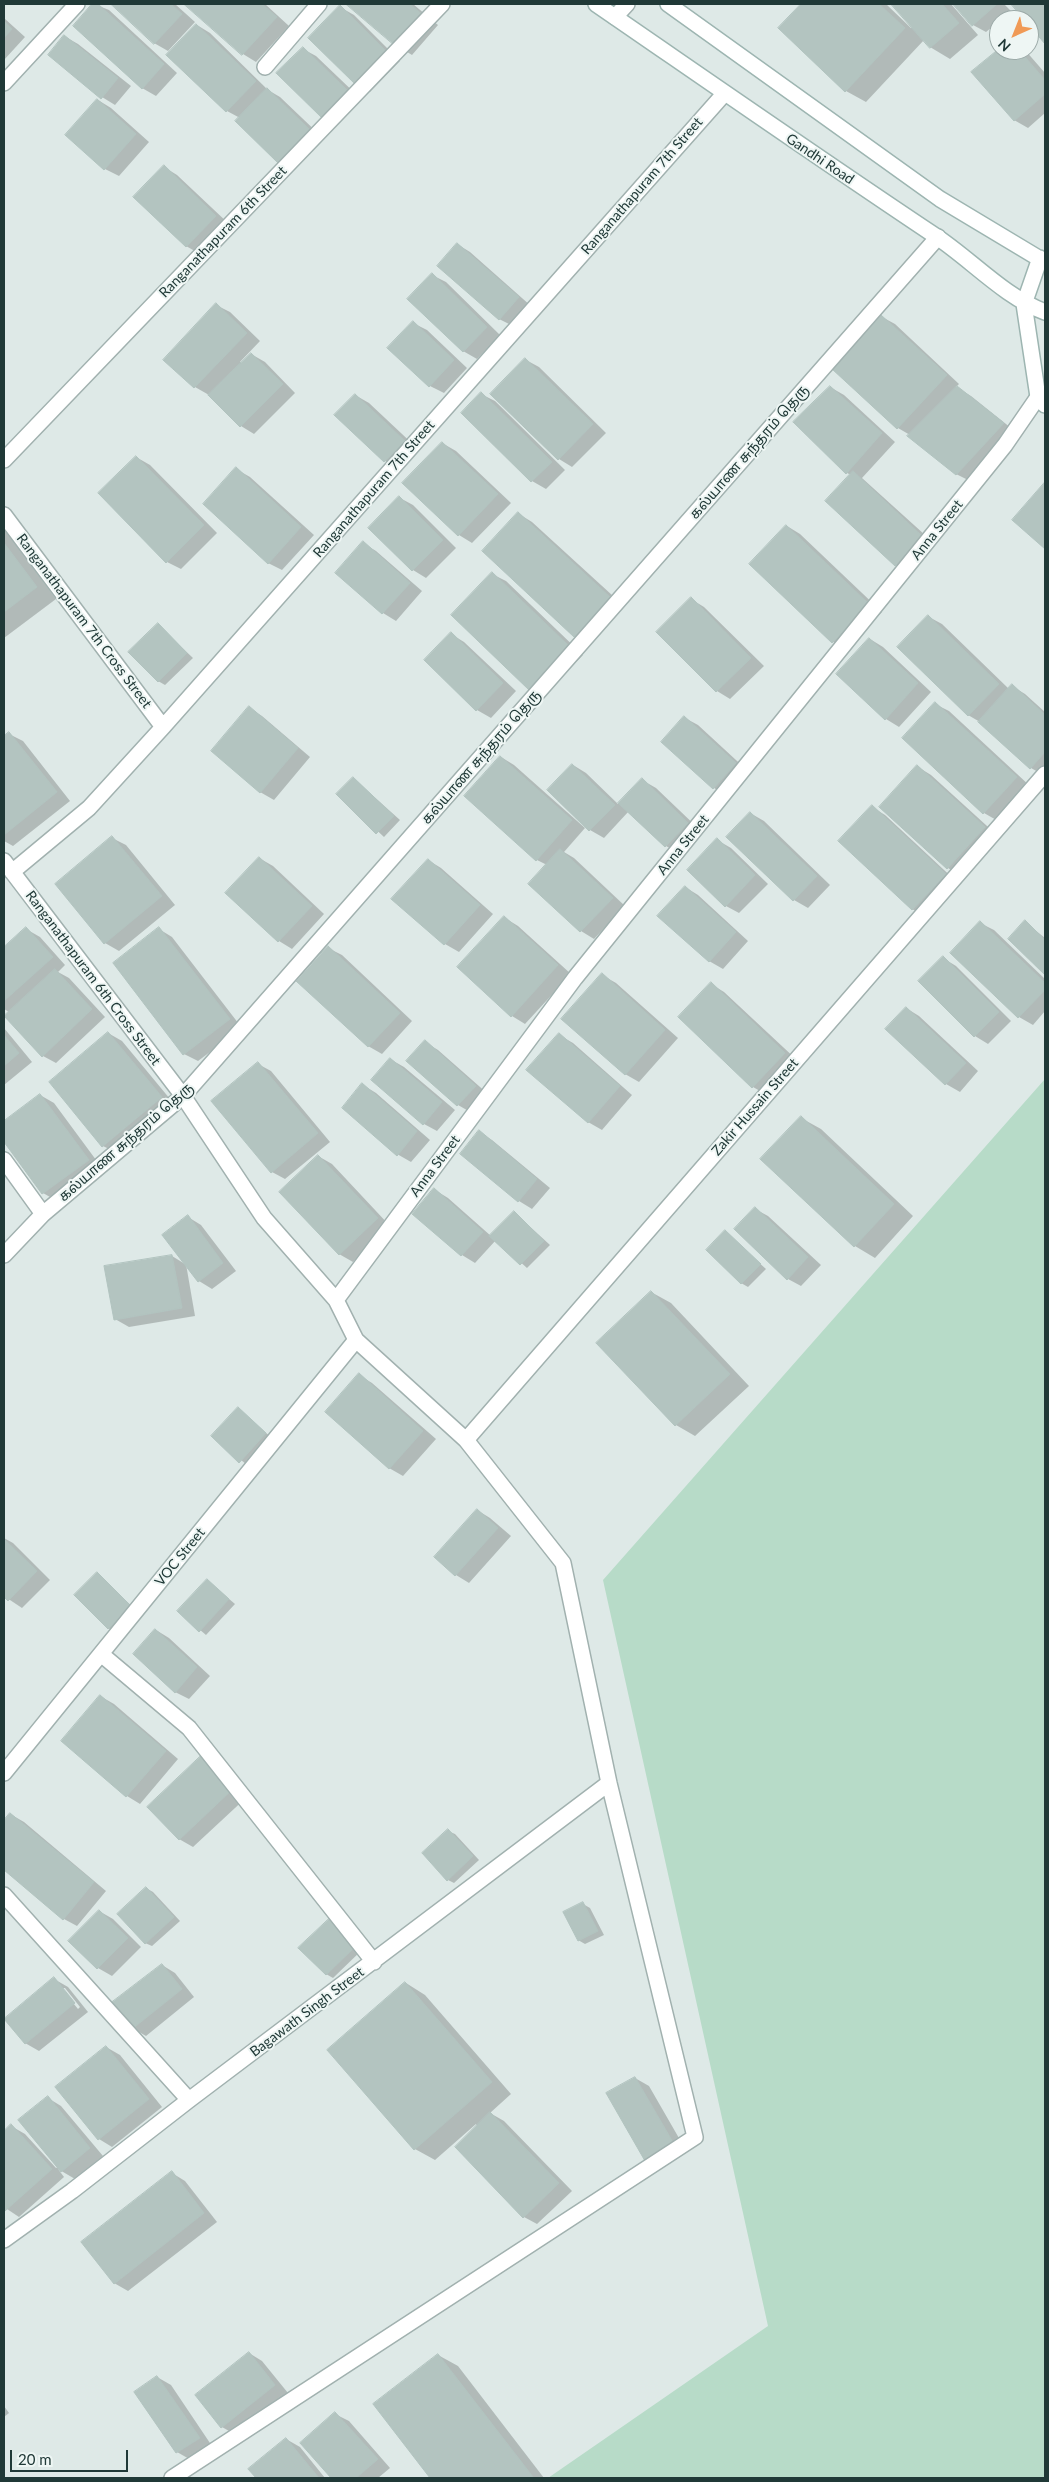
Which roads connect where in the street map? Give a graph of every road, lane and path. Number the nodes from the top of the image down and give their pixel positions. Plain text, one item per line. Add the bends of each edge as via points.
1 (77, 4) edge
2 (320, 4) edge
3 (442, 4) edge
4 (596, 4) edge
5 (627, 4) edge
6 (668, 4) edge
7 (615, 17) junction
8 (265, 67) dead end
9 (4, 83) edge
10 (724, 94) junction
11 (938, 237) junction
12 (1043, 257) edge
13 (1024, 304) junction
14 (1045, 312) edge
15 (1041, 401) edge
16 (4, 460) edge
17 (4, 515) edge
18 (164, 727) junction
19 (1045, 774) edge
20 (8, 866) edge
21 (183, 1096) junction
22 (4, 1160) edge
23 (43, 1214) junction
24 (4, 1255) edge
25 (336, 1300) junction
26 (356, 1340) junction
27 (466, 1440) junction
28 (101, 1654) junction
29 (4, 1773) edge
30 (609, 1783) junction
31 (4, 1895) edge
32 (374, 1962) junction
33 (189, 2100) junction
34 (4, 2240) edge
35 (172, 2478) edge

1 - 9 street
2 - 8 street
3 - 16 street, Ranganathapuram 6th Street
4 - 7 street, Gandhi Road
5 - 7 street
6 - 12 street via 940,199
7 - 10 street, Gandhi Road
10 - 11 street, Gandhi Road
10 - 18 street, Ranganathapuram 7th Street
11 - 13 street, Gandhi Road
11 - 21 street, கல்யாண சுந்தரம் தெரு
12 - 13 street
13 - 14 street, Gandhi Road
13 - 15 street
15 - 25 street, Anna Street via 575,978
17 - 18 street, Ranganathapuram 7th Cross Street
18 - 20 street, Ranganathapuram 7th Street via 89,808
19 - 27 street, Zakir Hussain Street
20 - 21 street, Ranganathapuram 6th Cross Street
21 - 23 street, கல்யாண சுந்தரம் தெரு
21 - 25 street, Ranganathapuram 6th Cross Street via 264,1218
22 - 23 street
23 - 24 street, கல்யாண சுந்தரம் தெரு
25 - 26 street, Ranganathapuram 6th Cross Street
26 - 27 street
26 - 28 street, VOC Street
27 - 30 street via 563,1563
28 - 29 street, VOC Street
28 - 32 street via 189,1728
30 - 32 street, Bagawath Singh Street
30 - 35 street via 695,2137
31 - 33 street
32 - 33 street, Bagawath Singh Street
33 - 34 street, Bagawath Singh Street

